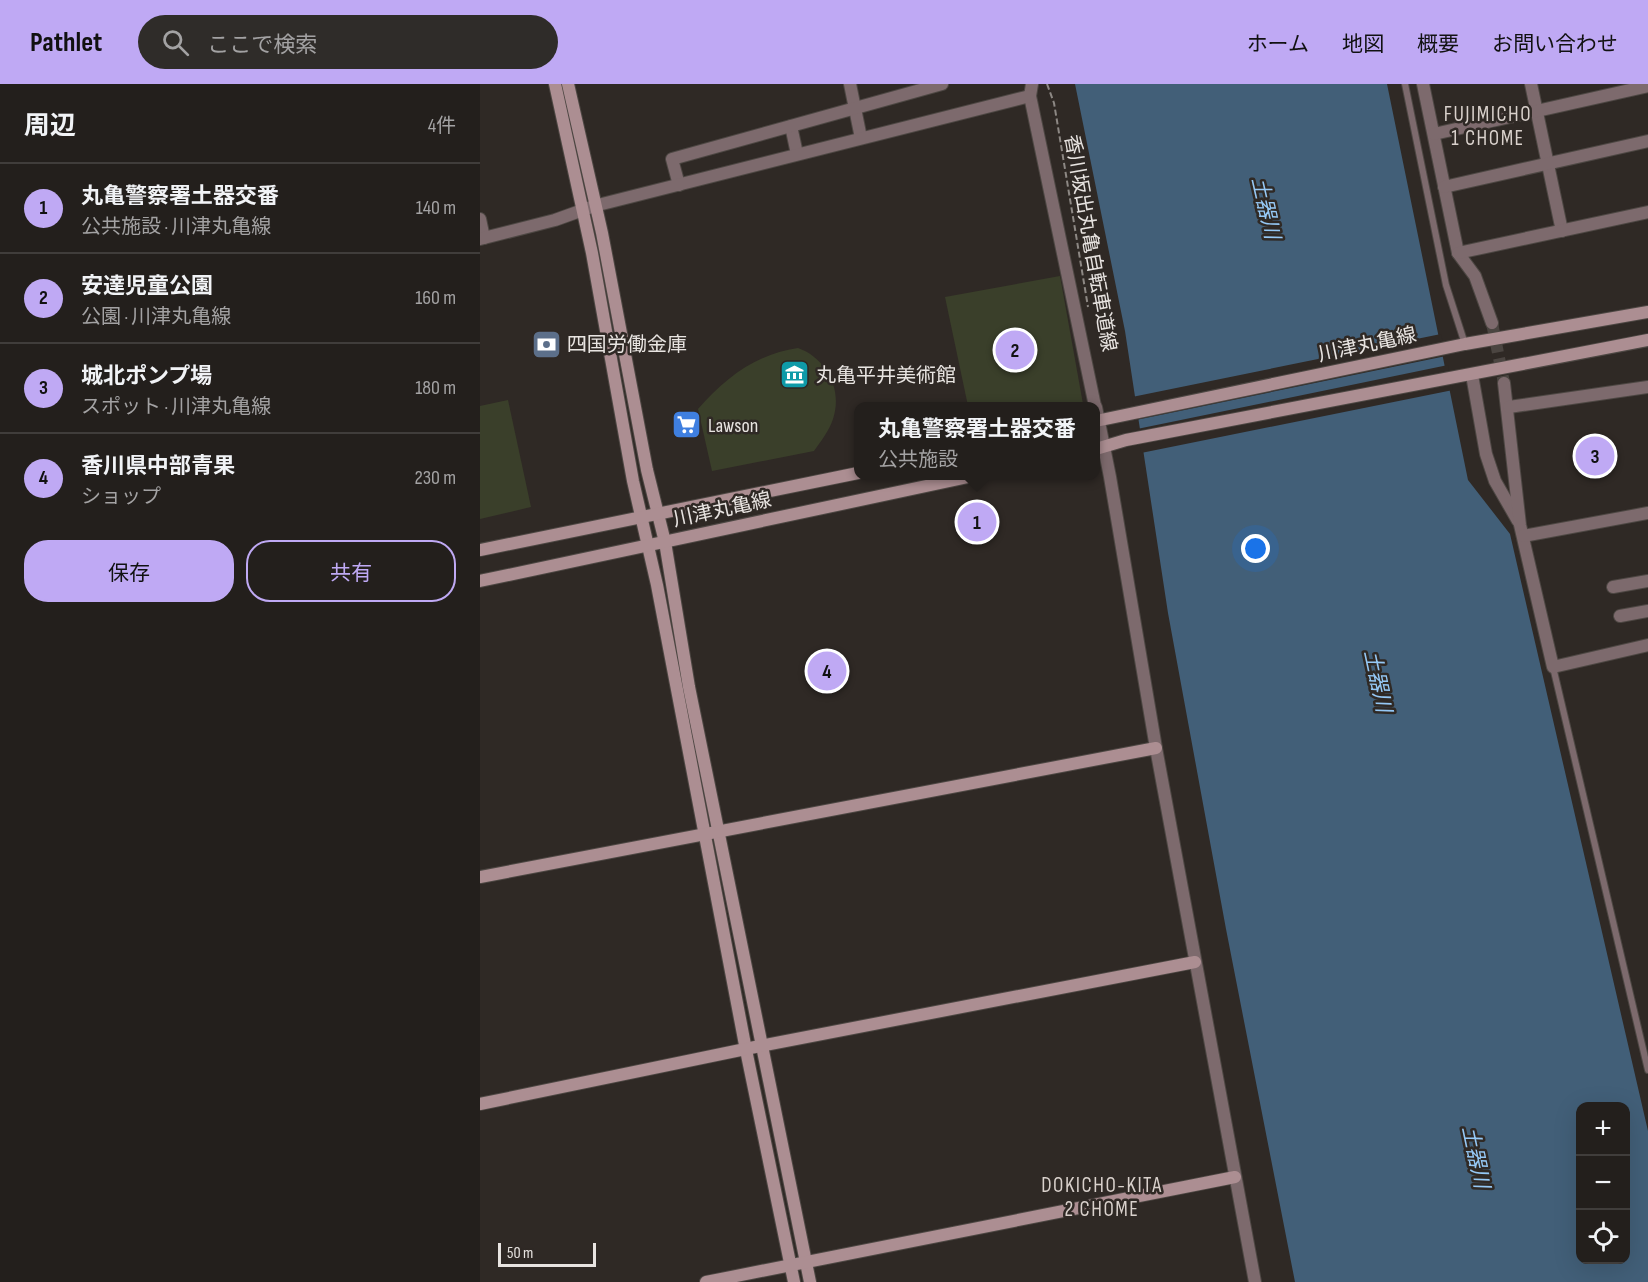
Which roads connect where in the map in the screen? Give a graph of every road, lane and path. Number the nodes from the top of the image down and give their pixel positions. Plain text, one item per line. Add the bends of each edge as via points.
1 (555, 84) edge
2 (568, 84) edge
3 (850, 84) edge
4 (942, 84) edge
5 (1047, 84) edge
6 (1405, 84) edge
7 (1423, 84) edge
8 (1531, 84) edge
9 (1648, 86) edge
10 (1031, 90) edge
11 (855, 108) junction
12 (1535, 112) junction
13 (791, 126) junction
14 (1434, 134) junction
15 (861, 138) junction
16 (1648, 141) edge
17 (797, 154) junction
18 (1547, 164) junction
19 (679, 185) junction
20 (1444, 187) junction
21 (594, 206) junction
22 (582, 209) junction
23 (1648, 212) edge
24 (480, 219) edge
25 (1562, 231) junction
26 (482, 239) edge
27 (1458, 253) junction
28 (1089, 309) dead end
29 (1648, 312) edge
30 (1492, 323) tunnel mouth
31 (1648, 340) edge
32 (1465, 344) junction
33 (1472, 375) junction
34 (1504, 383) tunnel mouth
35 (1648, 387) edge
36 (1094, 402) edge
37 (1509, 407) junction
38 (1100, 420) edge
39 (1100, 448) edge
40 (854, 474) edge
41 (954, 480) edge
42 (657, 513) junction
43 (1648, 513) edge
44 (641, 516) junction
45 (1521, 530) junction
46 (665, 542) junction
47 (647, 546) junction
48 (480, 550) edge
49 (480, 581) edge
50 (1648, 581) edge
51 (1613, 587) dead end
52 (1648, 611) edge
53 (1620, 616) dead end
54 (1648, 645) edge
55 (1553, 667) junction
56 (1156, 748) junction
57 (719, 832) junction
58 (706, 834) junction
59 (480, 877) edge
60 (1196, 962) junction
61 (760, 1046) junction
62 (746, 1050) junction
63 (1648, 1070) edge
64 (480, 1104) edge
65 (1235, 1177) junction
66 (806, 1262) junction
67 (791, 1265) junction
68 (706, 1282) edge
69 (794, 1282) edge
70 (810, 1282) edge
71 (1255, 1282) edge

1 - 22 street
2 - 21 street
3 - 11 street
4 - 11 street
5 - 28 path, 香川坂出丸亀自転車道線 via 1054,103
6 - 32 lane via 1446,285
7 - 14 street
8 - 12 street
9 - 12 street
10 - 15 street
10 - 36 street
11 - 13 street
11 - 15 street
12 - 14 street
12 - 18 street
13 - 17 street
13 - 19 street via 672,159
14 - 20 street
15 - 17 street
16 - 18 street
17 - 19 street
18 - 20 street
18 - 25 street
19 - 21 street
20 - 27 street
21 - 22 street
21 - 42 street
22 - 26 street
22 - 44 street
23 - 25 street
24 - 26 street
25 - 27 street
27 - 30 street via 1475,276
29 - 32 street, 川津丸亀線
31 - 33 street
32 - 38 street, 川津丸亀線
33 - 39 street
33 - 45 street via 1486,454 1495,482
34 - 37 street
35 - 37 street
37 - 45 street
39 - 56 street
40 - 42 street, 川津丸亀線
41 - 46 street, 川津丸亀線
42 - 44 street, 川津丸亀線
42 - 46 street
43 - 45 street
44 - 47 street
44 - 48 street, 川津丸亀線
45 - 55 street
46 - 47 street, 川津丸亀線
46 - 57 street
47 - 49 street, 川津丸亀線
47 - 58 street
50 - 51 street
52 - 53 street
54 - 55 street
55 - 63 lane
56 - 57 street
56 - 60 street
57 - 58 street
57 - 61 street
58 - 59 street
58 - 62 street
60 - 61 street
60 - 65 street
61 - 62 street
61 - 66 street
62 - 64 street
62 - 67 street
65 - 66 street
65 - 71 street
66 - 67 street
66 - 70 street
67 - 68 street
67 - 69 street

